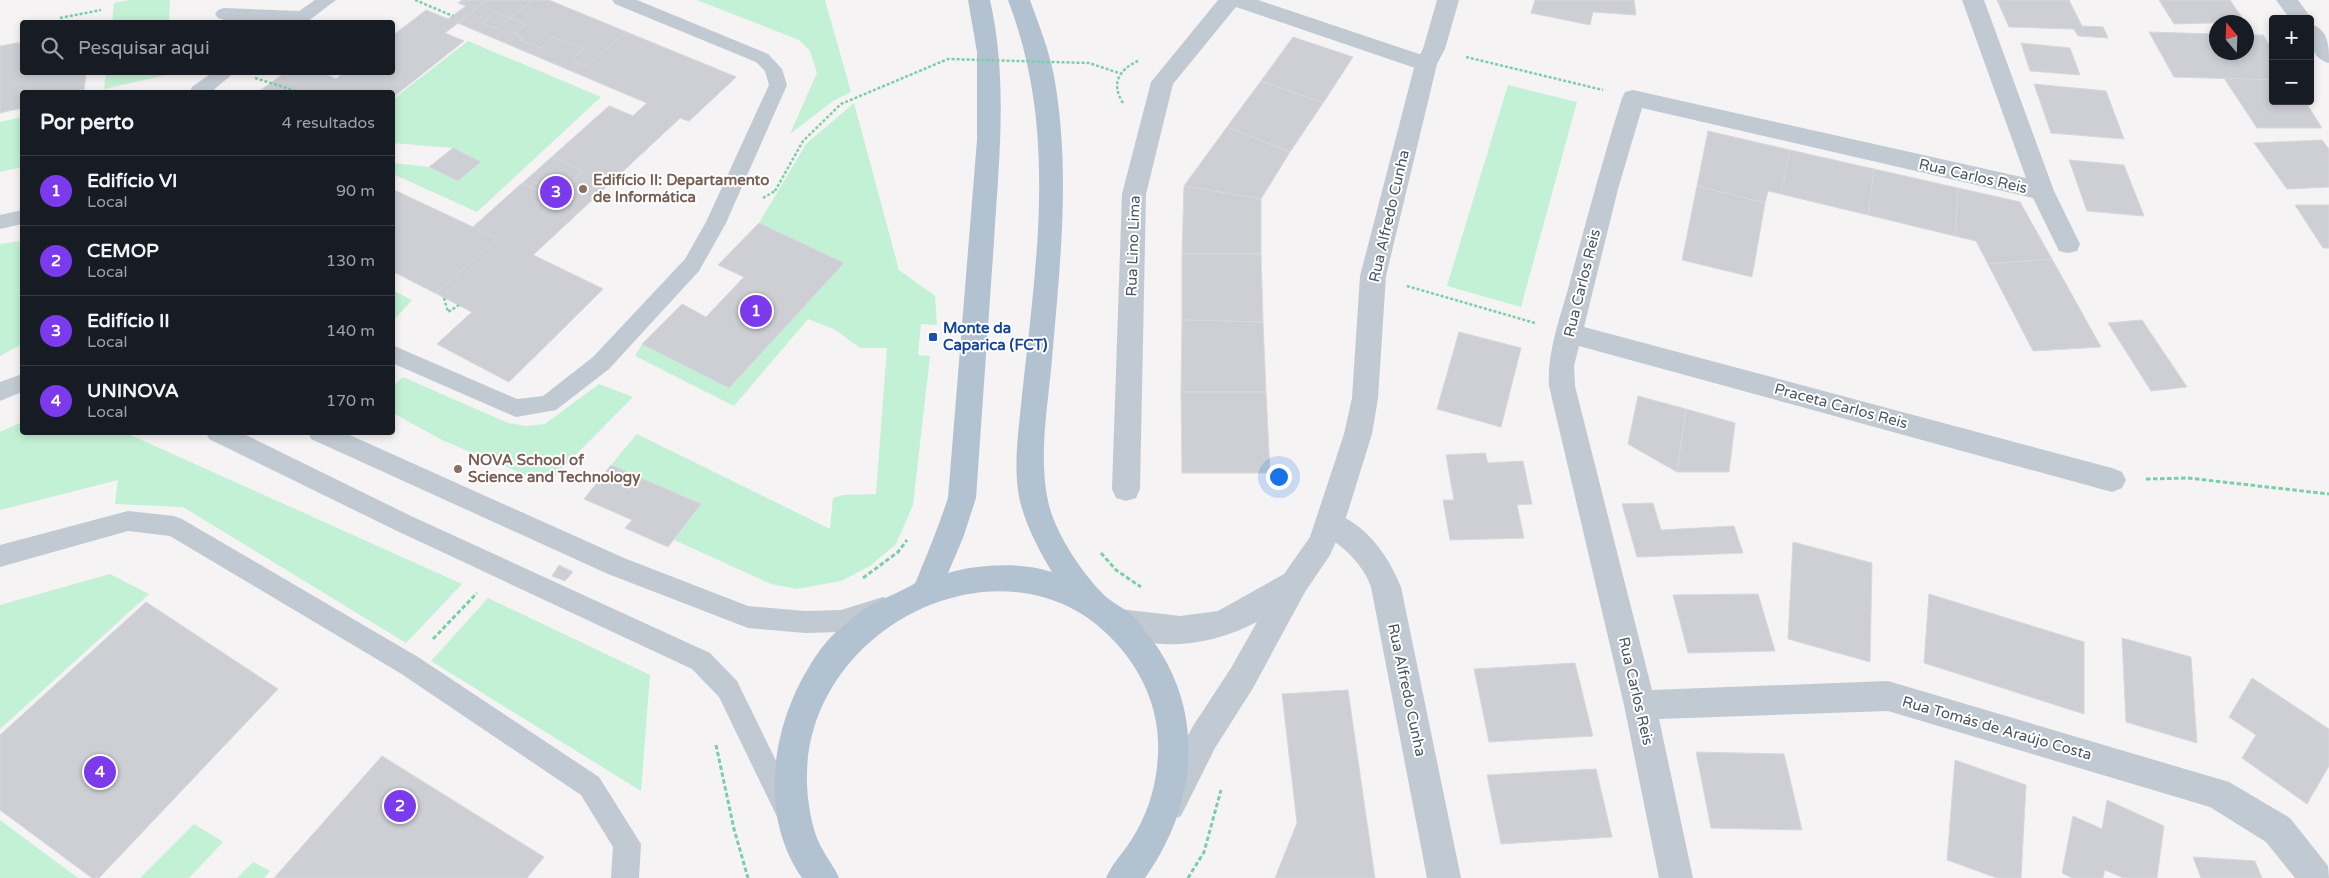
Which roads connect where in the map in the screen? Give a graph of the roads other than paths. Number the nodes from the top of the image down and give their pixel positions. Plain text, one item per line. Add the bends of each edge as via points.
1 (327, 0) edge
2 (621, 0) edge
3 (979, 0) edge
4 (1019, 0) edge
5 (1230, 0) edge
6 (1236, 0) edge
7 (1448, 0) edge
8 (1972, 0) edge
9 (2287, 0) edge
10 (224, 12) edge
11 (2298, 15) edge
12 (299, 20) edge
13 (2314, 36) edge
14 (2329, 56) edge
15 (1430, 57) junction
16 (222, 75) edge
17 (203, 90) edge
18 (2042, 191) junction
19 (20, 217) edge
20 (0, 222) edge
21 (2068, 244) dead end
22 (1569, 333) junction
23 (395, 354) edge
24 (223, 435) edge
25 (326, 435) edge
26 (2112, 480) road end
27 (1126, 489) dead end
28 (1330, 524) junction
29 (0, 556) edge
30 (1295, 583) junction
31 (926, 590) junction
32 (1092, 602) junction
33 (896, 604) junction
34 (1120, 623) junction
35 (1640, 704) junction
36 (1157, 829) junction
37 (801, 840) junction
38 (626, 878) edge
39 (822, 878) edge
40 (1123, 878) edge
41 (1444, 878) edge
42 (1676, 878) edge
43 (2316, 878) edge

1 - 12 lane
2 - 23 lane via 762,58 773,69 778,85 716,223 692,265 601,363 548,404 516,408
3 - 31 main road via 987,41 989,140 962,498
4 - 32 main road via 1037,54 1051,174 1051,228 1030,456 1033,493 1039,518 1062,564
5 - 27 street, Rua Lino Lima via 1162,82 1134,194
6 - 15 street
7 - 15 street, Rua Alfredo Cunha
8 - 18 street
9 - 11 street
10 - 12 lane
13 - 14 street
15 - 28 street, Rua Alfredo Cunha via 1373,276 1365,398 1358,434
16 - 17 lane
18 - 21 street
18 - 22 street, Rua Carlos Reis via 1633,98
19 - 20 lane
22 - 26 street, Praceta Carlos Reis
22 - 35 street, Rua Carlos Reis via 1561,366 1562,386
24 - 37 lane via 403,523 701,661 728,689 742,714
25 - 33 lane via 616,566 748,617 805,622 841,621
28 - 30 street, Rua Alfredo Cunha via 1320,546
28 - 41 street, Rua Alfredo Cunha via 1352,536 1375,564 1384,581
29 - 38 lane via 128,521 174,526 409,665 590,786 627,844
30 - 34 street, Rua Alfredo Cunha via 1215,626 1184,630
30 - 36 street, Rua Alfredo Cunha via 1242,678 1204,736
31 - 32 main road via 989,578 1025,579 1060,587
31 - 33 main road
32 - 34 main road
33 - 37 main road via 843,645 806,701 795,734 790,766 792,804
34 - 36 main road via 1143,649 1161,680 1172,715 1174,762 1170,791
35 - 42 street, Rua Carlos Reis
35 - 43 street, Rua Tomás de Araújo Costa via 1888,696 2218,793 2278,830
36 - 40 main road via 1136,864
37 - 39 main road

